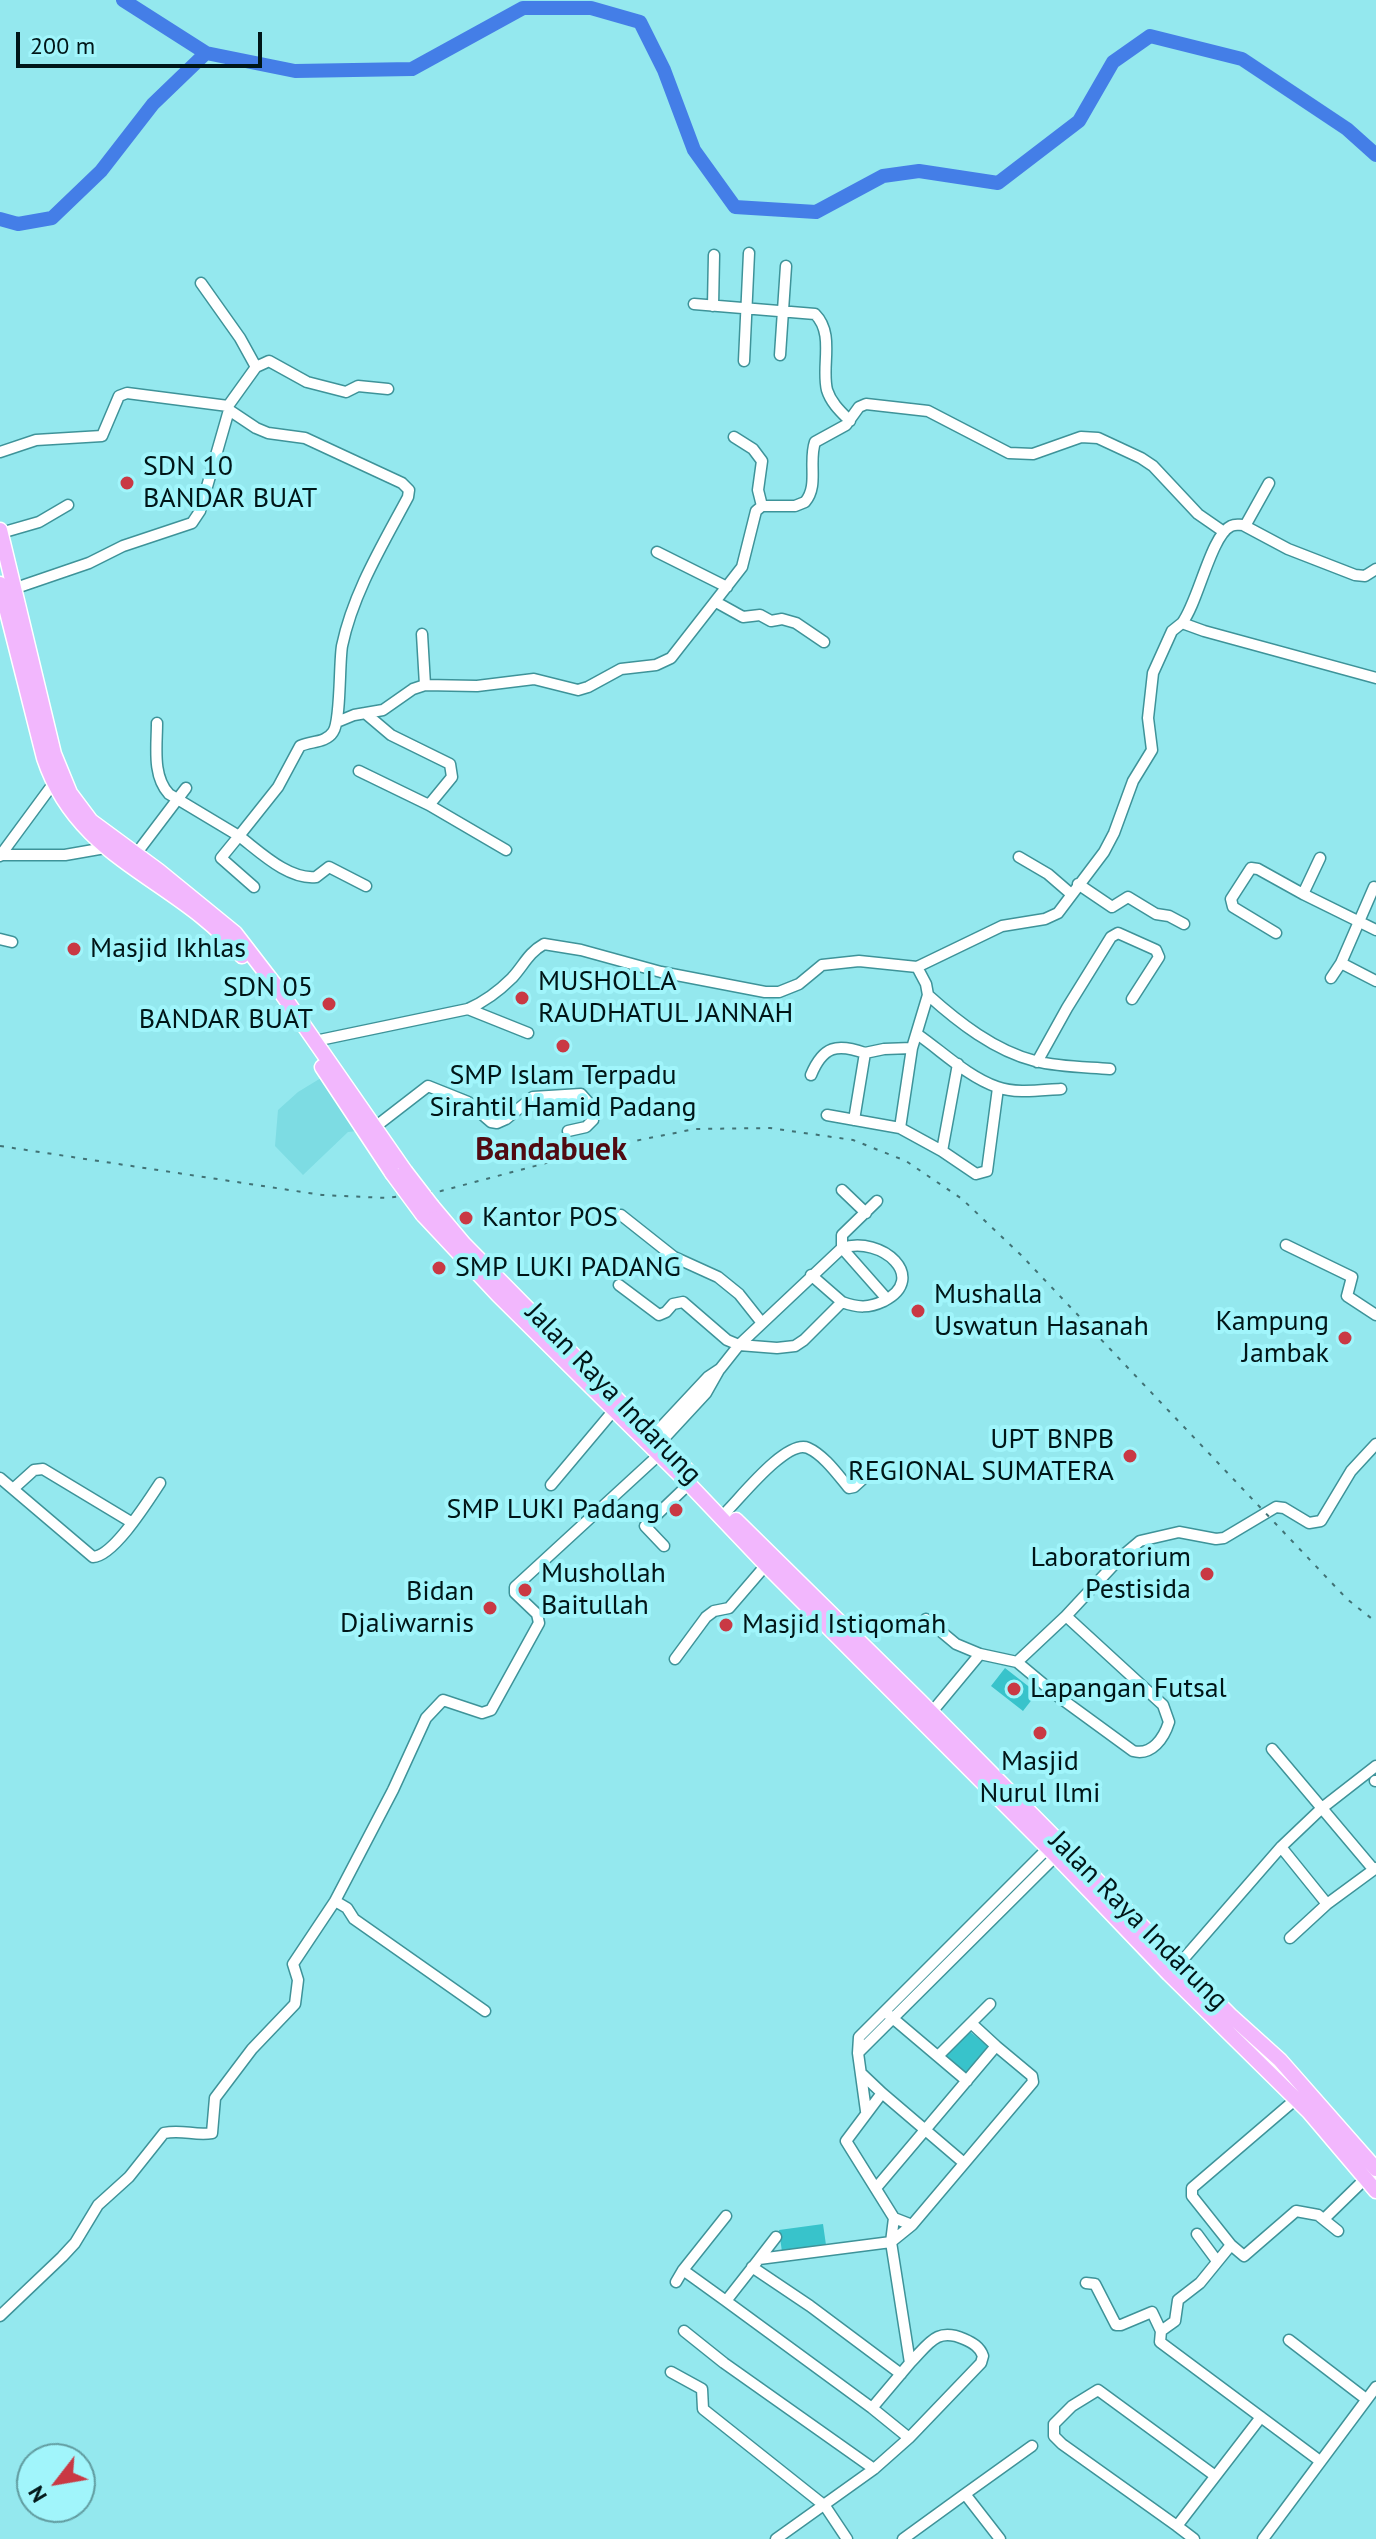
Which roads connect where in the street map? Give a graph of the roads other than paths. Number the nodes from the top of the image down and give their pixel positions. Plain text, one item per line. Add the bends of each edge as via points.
1 (749, 253) dead end
2 (714, 255) dead end
3 (786, 266) dead end
4 (201, 283) dead end
5 (694, 304) dead end
6 (713, 306) junction
7 (746, 308) junction
8 (783, 311) junction
9 (780, 355) dead end
10 (744, 361) dead end
11 (256, 367) junction
12 (388, 389) dead end
13 (229, 408) junction
14 (850, 421) junction
15 (734, 437) dead end
16 (0, 452) edge
17 (1269, 483) dead end
18 (68, 505) dead end
19 (762, 506) junction
20 (1245, 526) junction
21 (0, 531) edge
22 (1224, 532) junction
23 (657, 552) dead end
24 (1376, 569) edge
25 (7, 586) edge
26 (727, 587) junction
27 (716, 602) junction
28 (1182, 623) junction
29 (422, 634) dead end
30 (824, 642) dead end
31 (1376, 678) edge
32 (425, 685) junction
33 (365, 713) junction
34 (337, 722) junction
35 (157, 723) dead end
36 (359, 771) dead end
37 (53, 784) junction
38 (186, 788) dead end
39 (178, 799) junction
40 (429, 805) junction
41 (239, 836) junction
42 (105, 848) junction
43 (506, 850) dead end
44 (136, 854) junction
45 (0, 855) edge
46 (1019, 857) dead end
47 (1320, 858) dead end
48 (1078, 884) junction
49 (366, 886) dead end
50 (254, 887) dead end
51 (1374, 887) edge
52 (1070, 893) junction
53 (1303, 894) junction
54 (1359, 922) junction
55 (1184, 924) dead end
56 (1376, 930) edge
57 (1276, 933) dead end
58 (1341, 963) junction
59 (917, 967) junction
60 (1331, 978) dead end
61 (1376, 981) edge
62 (928, 995) junction
63 (1132, 999) dead end
64 (468, 1009) junction
65 (528, 1033) dead end
66 (917, 1034) junction
67 (315, 1041) junction
68 (912, 1048) junction
69 (865, 1053) junction
70 (1037, 1062) junction
71 (958, 1064) junction
72 (1110, 1069) dead end
73 (811, 1075) dead end
74 (998, 1088) junction
75 (1061, 1089) dead end
76 (827, 1115) dead end
77 (854, 1120) junction
78 (900, 1128) junction
79 (568, 1131) dead end
80 (377, 1137) junction
81 (942, 1151) junction
82 (842, 1190) dead end
83 (877, 1201) dead end
84 (866, 1213) junction
85 (621, 1215) dead end
86 (1286, 1245) dead end
87 (842, 1248) junction
88 (811, 1275) junction
89 (619, 1285) dead end
90 (887, 1299) junction
91 (842, 1302) junction
92 (1376, 1315) edge
93 (762, 1323) junction
94 (536, 1324) junction
95 (739, 1345) junction
96 (614, 1410) junction
97 (1376, 1444) edge
98 (657, 1445) junction
99 (865, 1477) dead end
100 (0, 1478) edge
101 (160, 1483) dead end
102 (689, 1484) junction
103 (551, 1485) dead end
104 (13, 1489) junction
105 (727, 1511) junction
106 (131, 1522) junction
107 (664, 1546) dead end
108 (763, 1557) junction
109 (1066, 1616) junction
110 (926, 1619) dead end
111 (980, 1654) junction
112 (675, 1659) dead end
113 (1017, 1662) junction
114 (916, 1706) junction
115 (931, 1713) junction
116 (1272, 1749) dead end
117 (1374, 1776) edge
118 (1322, 1808) junction
119 (1281, 1847) junction
120 (1052, 1852) junction
121 (1375, 1869) edge
122 (335, 1901) junction
123 (1327, 1904) junction
124 (1290, 1938) dead end
125 (1180, 1963) junction
126 (990, 2004) dead end
127 (485, 2011) dead end
128 (889, 2015) junction
129 (971, 2023) junction
130 (996, 2046) junction
131 (938, 2056) junction
132 (862, 2074) junction
133 (967, 2081) junction
134 (882, 2093) junction
135 (1296, 2099) junction
136 (866, 2111) junction
137 (925, 2129) junction
138 (964, 2163) junction
139 (1371, 2174) edge
140 (876, 2188) junction
141 (1376, 2191) edge
142 (726, 2216) dead end
143 (894, 2218) junction
144 (1324, 2219) junction
145 (912, 2225) junction
146 (1338, 2231) dead end
147 (1197, 2234) dead end
148 (776, 2237) dead end
149 (891, 2242) junction
150 (1231, 2245) junction
151 (1217, 2261) junction
152 (755, 2263) junction
153 (683, 2270) junction
154 (676, 2282) dead end
155 (1086, 2283) dead end
156 (726, 2301) junction
157 (0, 2316) edge
158 (684, 2331) dead end
159 (1161, 2331) junction
160 (1289, 2340) dead end
161 (910, 2363) junction
162 (671, 2372) dead end
163 (901, 2374) junction
164 (1376, 2387) edge
165 (1366, 2399) junction
166 (872, 2408) junction
167 (1261, 2417) junction
168 (909, 2438) junction
169 (1032, 2446) dead end
170 (1320, 2461) junction
171 (874, 2469) junction
172 (1214, 2475) junction
173 (965, 2494) junction
174 (825, 2506) junction
175 (1177, 2526) junction
176 (776, 2539) edge
177 (847, 2539) edge
178 (903, 2539) edge
179 (1000, 2539) edge
180 (1194, 2539) edge
181 (1263, 2539) edge

1 - 7 street
2 - 6 street
3 - 8 street
4 - 11 street
5 - 6 street
6 - 7 street
7 - 8 street
7 - 10 street
8 - 9 street
8 - 14 street via 812,312 821,321 827,389
11 - 12 street via 269,361 307,382 346,392 358,386
11 - 13 street
13 - 16 street via 123,394 102,436 36,440
13 - 25 street via 192,523 89,563
13 - 34 street via 256,428 305,438 409,490 364,583 342,645
14 - 19 street via 815,442 812,489 805,502
14 - 22 street via 866,404 917,409 952,421 999,449 1021,454 1043,452 1081,437 1098,438 1153,466 1198,514
15 - 19 street via 762,461
17 - 20 street
18 - 21 street via 39,522
19 - 26 street via 754,515 745,560
20 - 22 street
20 - 24 street via 1355,575
21 - 25 highway, Jalan Raya Indarung
22 - 28 street
23 - 26 street
25 - 37 highway, Jalan Raya Indarung via 35,727
25 - 44 highway, Jalan Raya Indarung via 65,784 91,821
26 - 27 street
27 - 30 street via 746,618 760,615 796,623
27 - 32 street via 671,658 621,669 588,687 520,679 477,686
28 - 31 street
28 - 48 street via 1172,631 1153,673 1148,718 1152,750 1104,852
29 - 32 street
32 - 33 street via 383,710
33 - 34 street
33 - 40 street via 391,735 450,764 452,777
34 - 41 street via 326,739 300,746 278,787
35 - 39 street via 159,780
36 - 40 street
37 - 42 highway, Jalan Raya Indarung via 85,830
37 - 45 street
38 - 39 street
39 - 41 street
39 - 44 street
40 - 43 street
41 - 49 street via 293,872 311,878 329,867
41 - 50 street via 221,858
42 - 45 street via 65,855
42 - 80 highway, Jalan Raya Indarung via 233,945
44 - 67 highway, Jalan Raya Indarung via 235,933
46 - 52 street
47 - 53 street
48 - 52 street
48 - 55 street via 1108,906 1128,897
51 - 54 street
52 - 59 street via 1058,913 1002,926
53 - 54 street
53 - 57 street via 1258,869 1249,870 1231,899 1233,907
54 - 56 street
54 - 58 street
58 - 60 street
58 - 61 street
59 - 62 street
59 - 64 street via 830,963 789,990 765,992 544,944 527,956 512,978
62 - 66 street
62 - 70 street via 999,1047
63 - 70 street via 1159,957 1156,950 1118,933
64 - 65 street
64 - 67 street
66 - 68 street
66 - 71 street
67 - 80 highway, Jalan Raya Indarung
68 - 69 street
68 - 78 street
69 - 73 street via 831,1050 817,1061
69 - 77 street
70 - 72 street
71 - 74 street
71 - 81 street
74 - 75 street
74 - 81 street via 987,1171 976,1174
76 - 77 street
77 - 78 street
78 - 81 street
79 - 80 street via 593,1120 581,1094 533,1097 497,1123 468,1102 428,1086
80 - 94 highway, Jalan Raya Indarung, bridge via 428,1210
82 - 84 street
83 - 84 street
84 - 87 street via 842,1235
85 - 93 street via 674,1257 728,1284
86 - 92 street via 1352,1277 1347,1296
87 - 88 street
87 - 90 street
87 - 90 street via 875,1247 895,1260 901,1286
88 - 91 street
88 - 93 street
89 - 95 street via 659,1315 683,1302 719,1335
90 - 91 street via 862,1308
91 - 95 street via 795,1346
93 - 95 street
94 - 96 highway, Jalan Raya Indarung
94 - 98 highway, Jalan Raya Indarung
95 - 98 street
96 - 98 highway, Jalan Raya Indarung
96 - 103 street
97 - 109 street via 1351,1471 1321,1521 1309,1523 1276,1507 1224,1538 1179,1532 1140,1541
98 - 102 highway, Jalan Raya Indarung
98 - 105 highway, Jalan Raya Indarung
98 - 122 street via 515,1587 539,1623 491,1710 485,1714 448,1700 438,1702
99 - 105 street via 849,1488 816,1453 798,1447 778,1458
100 - 104 street
101 - 106 street
102 - 107 street via 645,1526
102 - 108 highway, Jalan Raya Indarung
104 - 106 street via 34,1470 43,1469
104 - 106 street via 93,1557 101,1556
105 - 108 highway, Jalan Raya Indarung
108 - 112 street via 729,1608 706,1617
108 - 114 highway, Jalan Raya Indarung
109 - 113 street
109 - 113 street via 1163,1705 1169,1722 1158,1743 1146,1752 1133,1751
110 - 111 street via 956,1644
111 - 113 street
111 - 115 street
114 - 115 highway, Jalan Raya Indarung
114 - 120 highway, Jalan Raya Indarung
115 - 125 highway, Jalan Raya Indarung
116 - 118 street
117 - 118 street
118 - 119 street
118 - 121 street
119 - 123 street
119 - 125 street
120 - 128 street
120 - 135 highway, Jalan Raya Indarung
121 - 123 street
122 - 127 street
122 - 157 street via 293,1964 298,1980 295,2004 213,2101 212,2133 164,2133 98,2205 75,2243
123 - 124 street
125 - 139 highway, Jalan Raya Indarung via 1280,2060
126 - 129 street
128 - 131 street
128 - 132 street via 858,2053
129 - 130 street
129 - 131 street
130 - 133 street
130 - 138 street via 1033,2082
131 - 133 street
132 - 134 street
132 - 136 street
133 - 137 street
134 - 136 street
134 - 137 street
135 - 139 highway, Jalan Raya Indarung
135 - 150 street via 1191,2190
136 - 140 street via 846,2141
137 - 138 street
137 - 140 street
138 - 145 street
139 - 141 highway, Jalan Raya Indarung
139 - 144 street
140 - 143 street
142 - 153 street
143 - 145 street
143 - 149 street
144 - 146 street
144 - 150 street via 1294,2211 1244,2256
145 - 149 street
147 - 151 street
148 - 152 street
149 - 152 street
149 - 161 street
150 - 151 street
151 - 159 street via 1178,2300 1176,2319
152 - 156 street
152 - 163 street
153 - 154 street
153 - 156 street
155 - 159 street via 1095,2284 1116,2325 1152,2312
156 - 166 street
158 - 171 street
159 - 167 street via 1160,2342
160 - 165 street
161 - 163 street
161 - 168 street via 946,2333 968,2340 983,2356
162 - 174 street via 702,2389 701,2406 707,2413
163 - 166 street
164 - 165 street
165 - 170 street
166 - 168 street
167 - 170 street
167 - 172 street
168 - 171 street
169 - 173 street
170 - 181 street
171 - 174 street
172 - 175 street
172 - 175 street via 1098,2390 1054,2424 1054,2436 1062,2444
173 - 178 street
173 - 179 street
174 - 176 street
174 - 177 street
175 - 180 street

